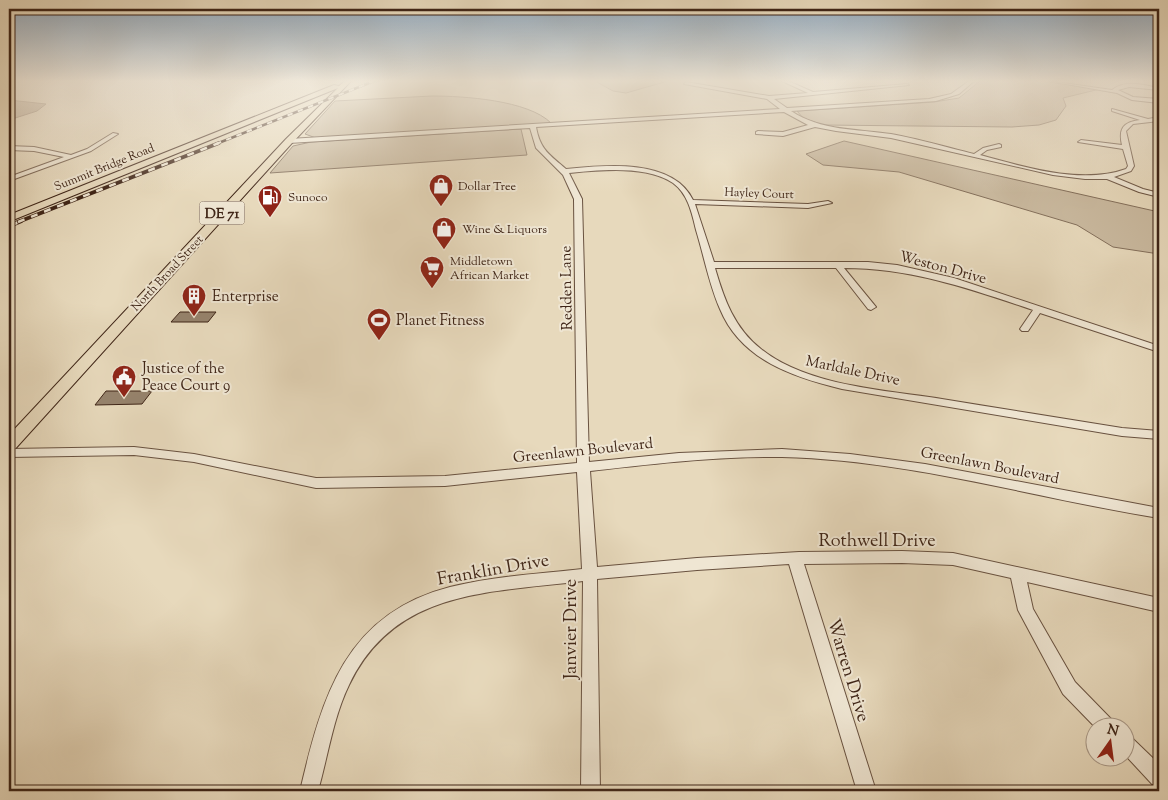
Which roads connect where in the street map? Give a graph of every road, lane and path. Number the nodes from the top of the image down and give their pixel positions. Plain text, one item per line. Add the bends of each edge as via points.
1 (259, 118) edge
2 (310, 118) edge
3 (654, 118) edge
4 (802, 118) edge
5 (1140, 118) edge
6 (1159, 119) edge
7 (1145, 120) junction
8 (1159, 124) edge
9 (814, 125) junction
10 (533, 126) junction
11 (758, 133) dead end
12 (116, 134) dead end
13 (289, 141) junction
14 (1081, 142) dead end
15 (195, 144) junction
16 (998, 146) dead end
17 (1125, 147) junction
18 (9, 148) edge
19 (976, 155) junction
20 (71, 156) junction
21 (565, 171) junction
22 (1110, 178) junction
23 (9, 179) edge
24 (1159, 196) edge
25 (690, 202) junction
26 (828, 203) dead end
27 (9, 210) edge
28 (9, 218) edge
29 (710, 265) junction
30 (838, 265) junction
31 (871, 307) dead end
32 (1038, 309) junction
33 (1025, 329) dead end
34 (1159, 349) edge
35 (1159, 435) edge
36 (9, 445) edge
37 (9, 453) edge
38 (583, 466) junction
39 (1159, 512) edge
40 (795, 560) junction
41 (1017, 573) junction
42 (590, 574) junction
43 (1159, 605) edge
44 (1098, 718) edge
45 (1136, 754) edge
46 (1159, 776) edge
47 (309, 791) edge
48 (591, 791) edge
49 (866, 791) edge

1 - 15 main road, Summit Bridge Road
2 - 13 main road, North Broad Street / DE 71
3 - 10 street
4 - 9 street
5 - 7 street
6 - 7 street
7 - 8 street
7 - 17 street via 1131,124 1123,131
9 - 11 street via 783,134
9 - 19 street via 901,137
10 - 13 street
10 - 21 street, Redden Lane via 537,145 544,155
12 - 20 street via 89,150
13 - 36 main road, North Broad Street / DE 71
14 - 17 street
15 - 27 main road
15 - 28 main road, Summit Bridge Road
16 - 19 street
17 - 22 street via 1131,166
18 - 20 street
19 - 22 street via 1047,172
20 - 23 street
21 - 25 street, Marldale Drive via 610,168 651,173 678,185
21 - 38 street, Redden Lane via 578,199
22 - 24 street
25 - 26 street, Hayley Court via 808,206
25 - 29 street, Marldale Drive
29 - 30 street, Weston Drive
29 - 35 street, Marldale Drive via 725,312 737,331 772,362 801,376 842,386 1122,432
30 - 31 street
30 - 32 street, Weston Drive via 923,272
32 - 33 street
32 - 34 street, Weston Drive
37 - 38 street, Greenlawn Boulevard via 134,452 194,458 316,483 445,481
38 - 39 street, Greenlawn Boulevard via 713,454 782,453 850,458 926,468
38 - 42 street, Janvier Drive
40 - 41 street, Rothwell Drive via 953,559
40 - 42 street, Rothwell Drive via 759,559
40 - 49 street, Warren Drive
41 - 43 street, Rothwell Drive
41 - 44 street via 1026,610 1069,688
42 - 47 street, Franklin Drive via 471,590 423,602 390,624 363,649 339,686
42 - 48 street, Janvier Drive
45 - 46 street

